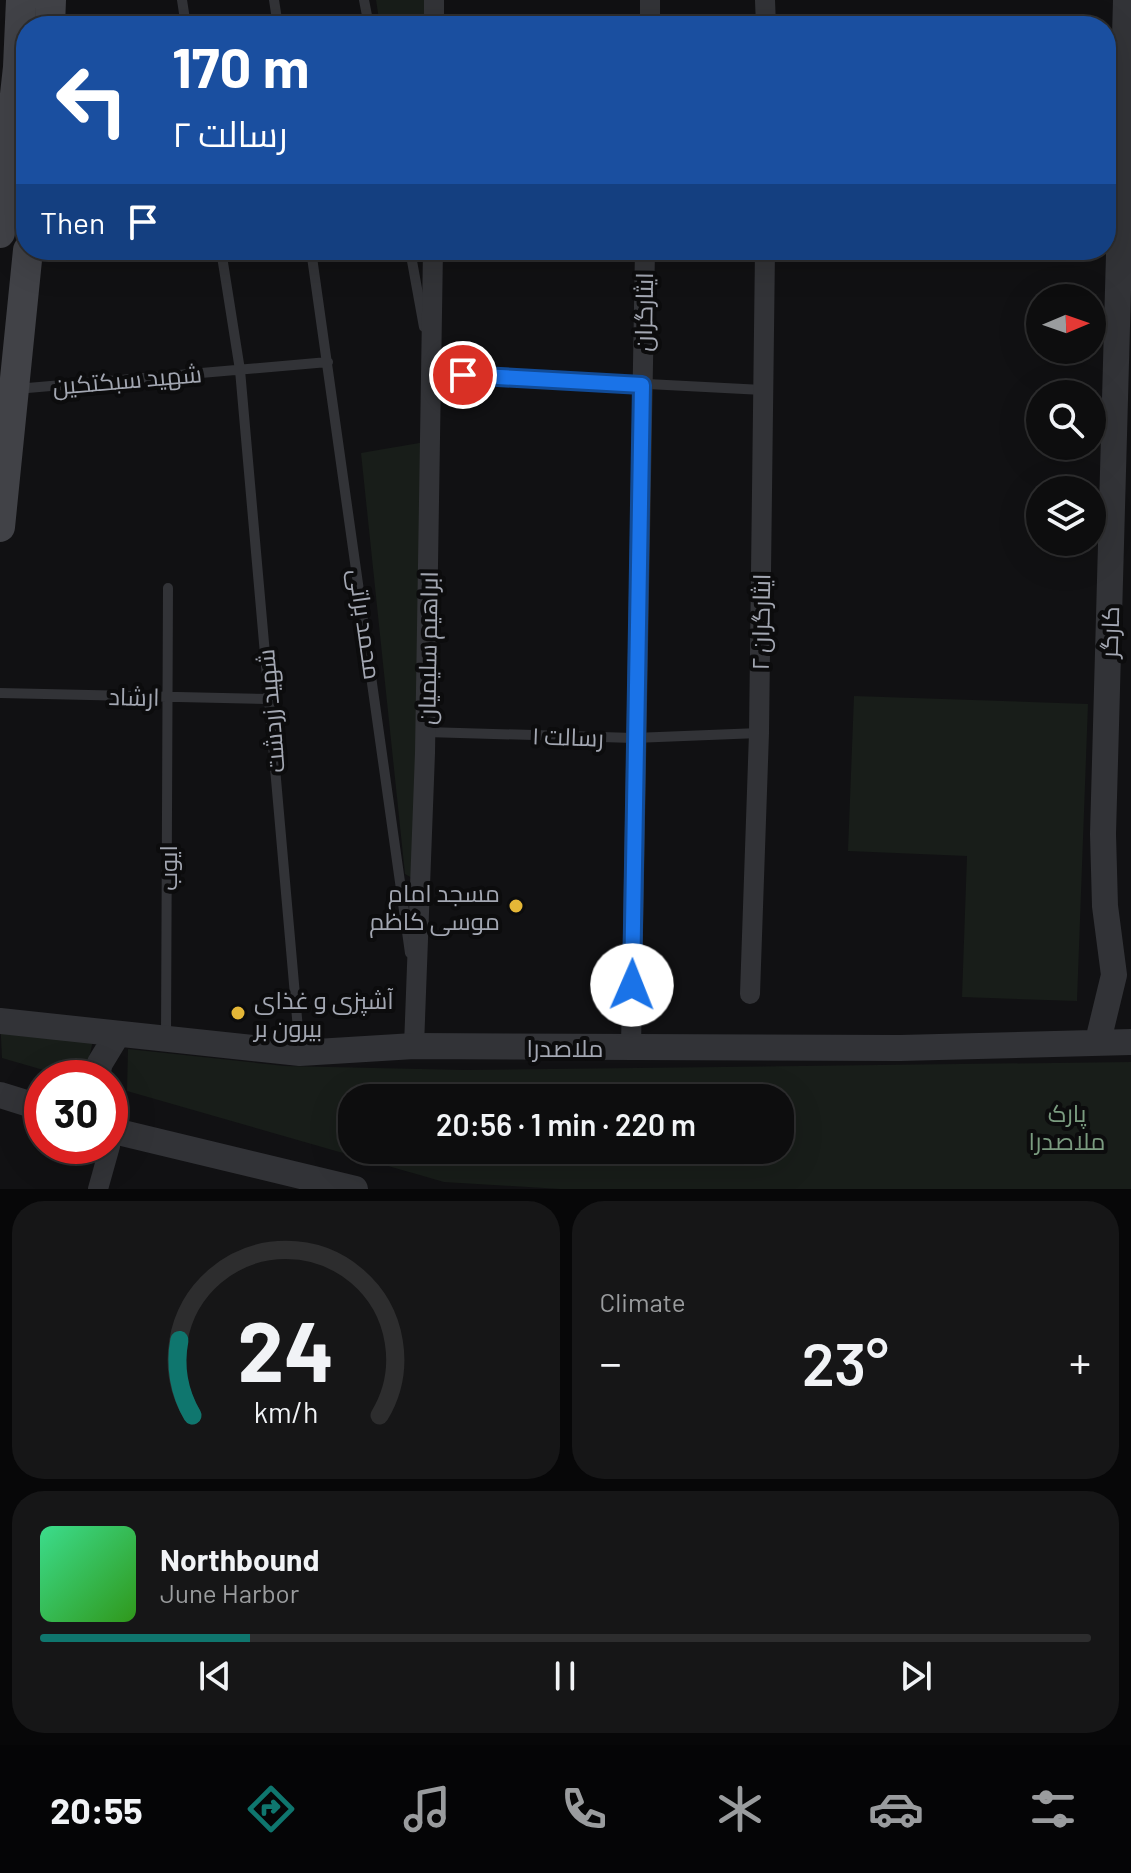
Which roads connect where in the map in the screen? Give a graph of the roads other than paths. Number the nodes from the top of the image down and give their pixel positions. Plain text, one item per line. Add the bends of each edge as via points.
1 (1126, 0) edge
2 (1116, 58) edge
3 (16, 85) edge
4 (0, 233) edge
5 (26, 260) edge
6 (223, 260) edge
7 (313, 260) edge
8 (412, 260) edge
9 (433, 260) edge
10 (645, 260) edge
11 (765, 260) edge
12 (1112, 260) edge
13 (328, 362) junction
14 (240, 370) junction
15 (433, 373) junction
16 (642, 385) junction
17 (7, 387) edge
18 (763, 390) junction
19 (0, 527) edge
20 (168, 588) dead end
21 (0, 693) edge
22 (168, 697) junction
23 (269, 699) junction
24 (426, 732) junction
25 (759, 733) junction
26 (634, 738) junction
27 (1122, 984) edge
28 (750, 994) dead end
29 (416, 999) junction
30 (0, 1021) edge
31 (117, 1035) junction
32 (166, 1039) junction
33 (1098, 1041) junction
34 (1131, 1042) edge
35 (414, 1046) junction
36 (631, 1047) junction
37 (300, 1053) junction
38 (102, 1060) edge
39 (0, 1095) edge
40 (24, 1102) edge
41 (128, 1142) edge
42 (104, 1164) edge
43 (293, 1182) edge
44 (98, 1189) edge
45 (355, 1189) edge

1 - 2 street, کارگر
3 - 4 main road
5 - 17 main road
6 - 14 lane, شهید زردشت
7 - 13 lane, محمد براتی
8 - 15 lane
9 - 15 street, ابراهیم سلیمیان
10 - 16 street, ایثارگران
11 - 18 street, ایثارگران ۲
12 - 27 street, کارگر via 1103,834 1105,906
13 - 14 lane, شهید سبکتکین
13 - 29 lane, محمد براتی
14 - 17 lane, شهید سبکتکین
14 - 23 lane, شهید زردشت
15 - 16 lane
15 - 24 street, ابراهیم سلیمیان
16 - 18 lane
16 - 26 street, ایثارگران
17 - 19 main road
18 - 25 street, ایثارگران ۲
20 - 22 lane, ایوب
21 - 22 lane, ارشاد
22 - 23 lane, ارشاد
22 - 32 lane, ایوب
23 - 37 lane, شهید زردشت
24 - 26 lane, رسالت ۱
24 - 29 street, ابراهیم سلیمیان
25 - 26 lane, رسالت ۱
25 - 28 street, ایثارگران ۲
26 - 36 street, ایثارگران
27 - 33 street, کارگر
29 - 35 street, ابراهیم سلیمیان
30 - 31 street, ملاصدرا
31 - 32 street, ملاصدرا
31 - 38 street
32 - 37 street, ملاصدرا
33 - 34 street, ملاصدرا
33 - 36 street, ملاصدرا via 900,1048
35 - 36 street, ملاصدرا
35 - 37 street, ملاصدرا
39 - 40 street
41 - 43 street
42 - 44 street
43 - 45 street

